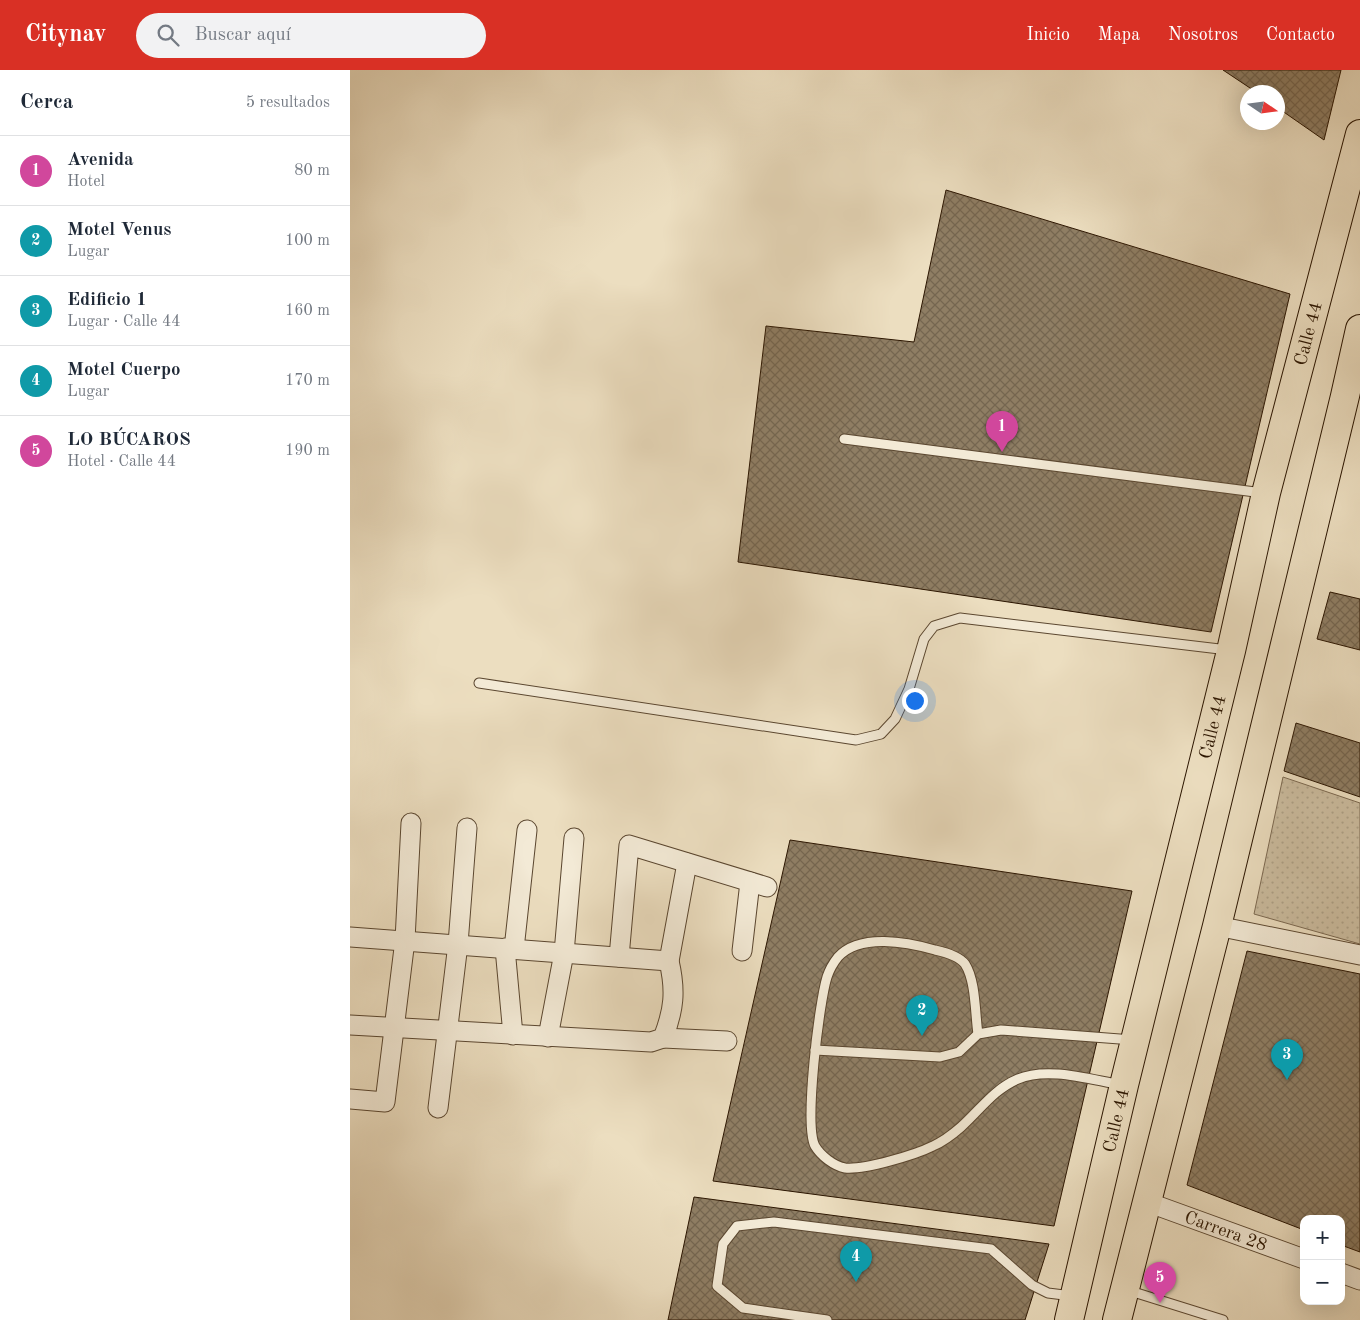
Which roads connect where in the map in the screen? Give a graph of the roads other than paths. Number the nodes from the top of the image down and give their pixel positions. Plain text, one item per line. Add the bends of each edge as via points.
1 (1360, 134) edge
2 (1360, 329) edge
3 (844, 439) dead end
4 (1266, 493) junction
5 (1231, 651) junction
6 (479, 683) dead end
7 (412, 823) dead end
8 (467, 828) dead end
9 (527, 830) dead end
10 (574, 838) dead end
11 (687, 863) junction
12 (1217, 926) junction
13 (350, 937) edge
14 (405, 940) junction
15 (458, 944) junction
16 (509, 949) junction
17 (742, 950) dead end
18 (564, 953) junction
19 (1360, 955) edge
20 (619, 957) junction
21 (669, 961) junction
22 (350, 1025) edge
23 (394, 1028) junction
24 (447, 1031) junction
25 (513, 1034) junction
26 (978, 1034) junction
27 (548, 1036) junction
28 (663, 1038) junction
29 (727, 1040) dead end
30 (1136, 1041) junction
31 (815, 1050) junction
32 (1124, 1085) junction
33 (350, 1099) edge
34 (438, 1108) dead end
35 (1147, 1202) junction
36 (1300, 1258) edge
37 (1345, 1274) edge
38 (1360, 1280) edge
39 (1124, 1289) junction
40 (1072, 1308) edge
41 (827, 1320) edge
42 (1117, 1320) edge
43 (1223, 1320) edge

1 - 4 main road, Calle 44
2 - 12 main road
3 - 4 lane
4 - 5 main road, Calle 44
5 - 6 lane via 960,618 934,626 924,639 896,719 882,734 856,740
5 - 30 main road, Calle 44
7 - 14 street
8 - 15 street
9 - 16 street
10 - 18 street
11 - 17 street via 758,884
11 - 20 street via 629,845
11 - 21 street
12 - 19 street
12 - 35 main road
13 - 14 street
14 - 15 street
14 - 23 street
15 - 16 street
15 - 24 street
16 - 18 street
16 - 25 street
18 - 20 street
18 - 27 street
20 - 21 street
21 - 28 street via 674,982 671,1018
22 - 23 street
23 - 24 street
23 - 33 street via 385,1102
24 - 25 street
24 - 34 street
25 - 27 street
26 - 30 lane via 1000,1030
26 - 31 lane via 959,1052 940,1057
26 - 31 lane via 971,975 963,962 947,953 914,944 885,941 851,947 837,958 827,977
27 - 28 street via 651,1042
28 - 29 street
30 - 32 main road, Calle 44
31 - 32 lane via 811,1130 816,1146 829,1161 845,1168 879,1165 933,1146 960,1128 994,1093 1018,1078 1046,1072
32 - 40 main road, Calle 44
35 - 36 street, Carrera 28
35 - 39 main road
37 - 38 street
39 - 42 main road
39 - 43 lane
40 - 41 lane via 1032,1285 991,1249 774,1222 737,1226 723,1244 717,1286 743,1308

